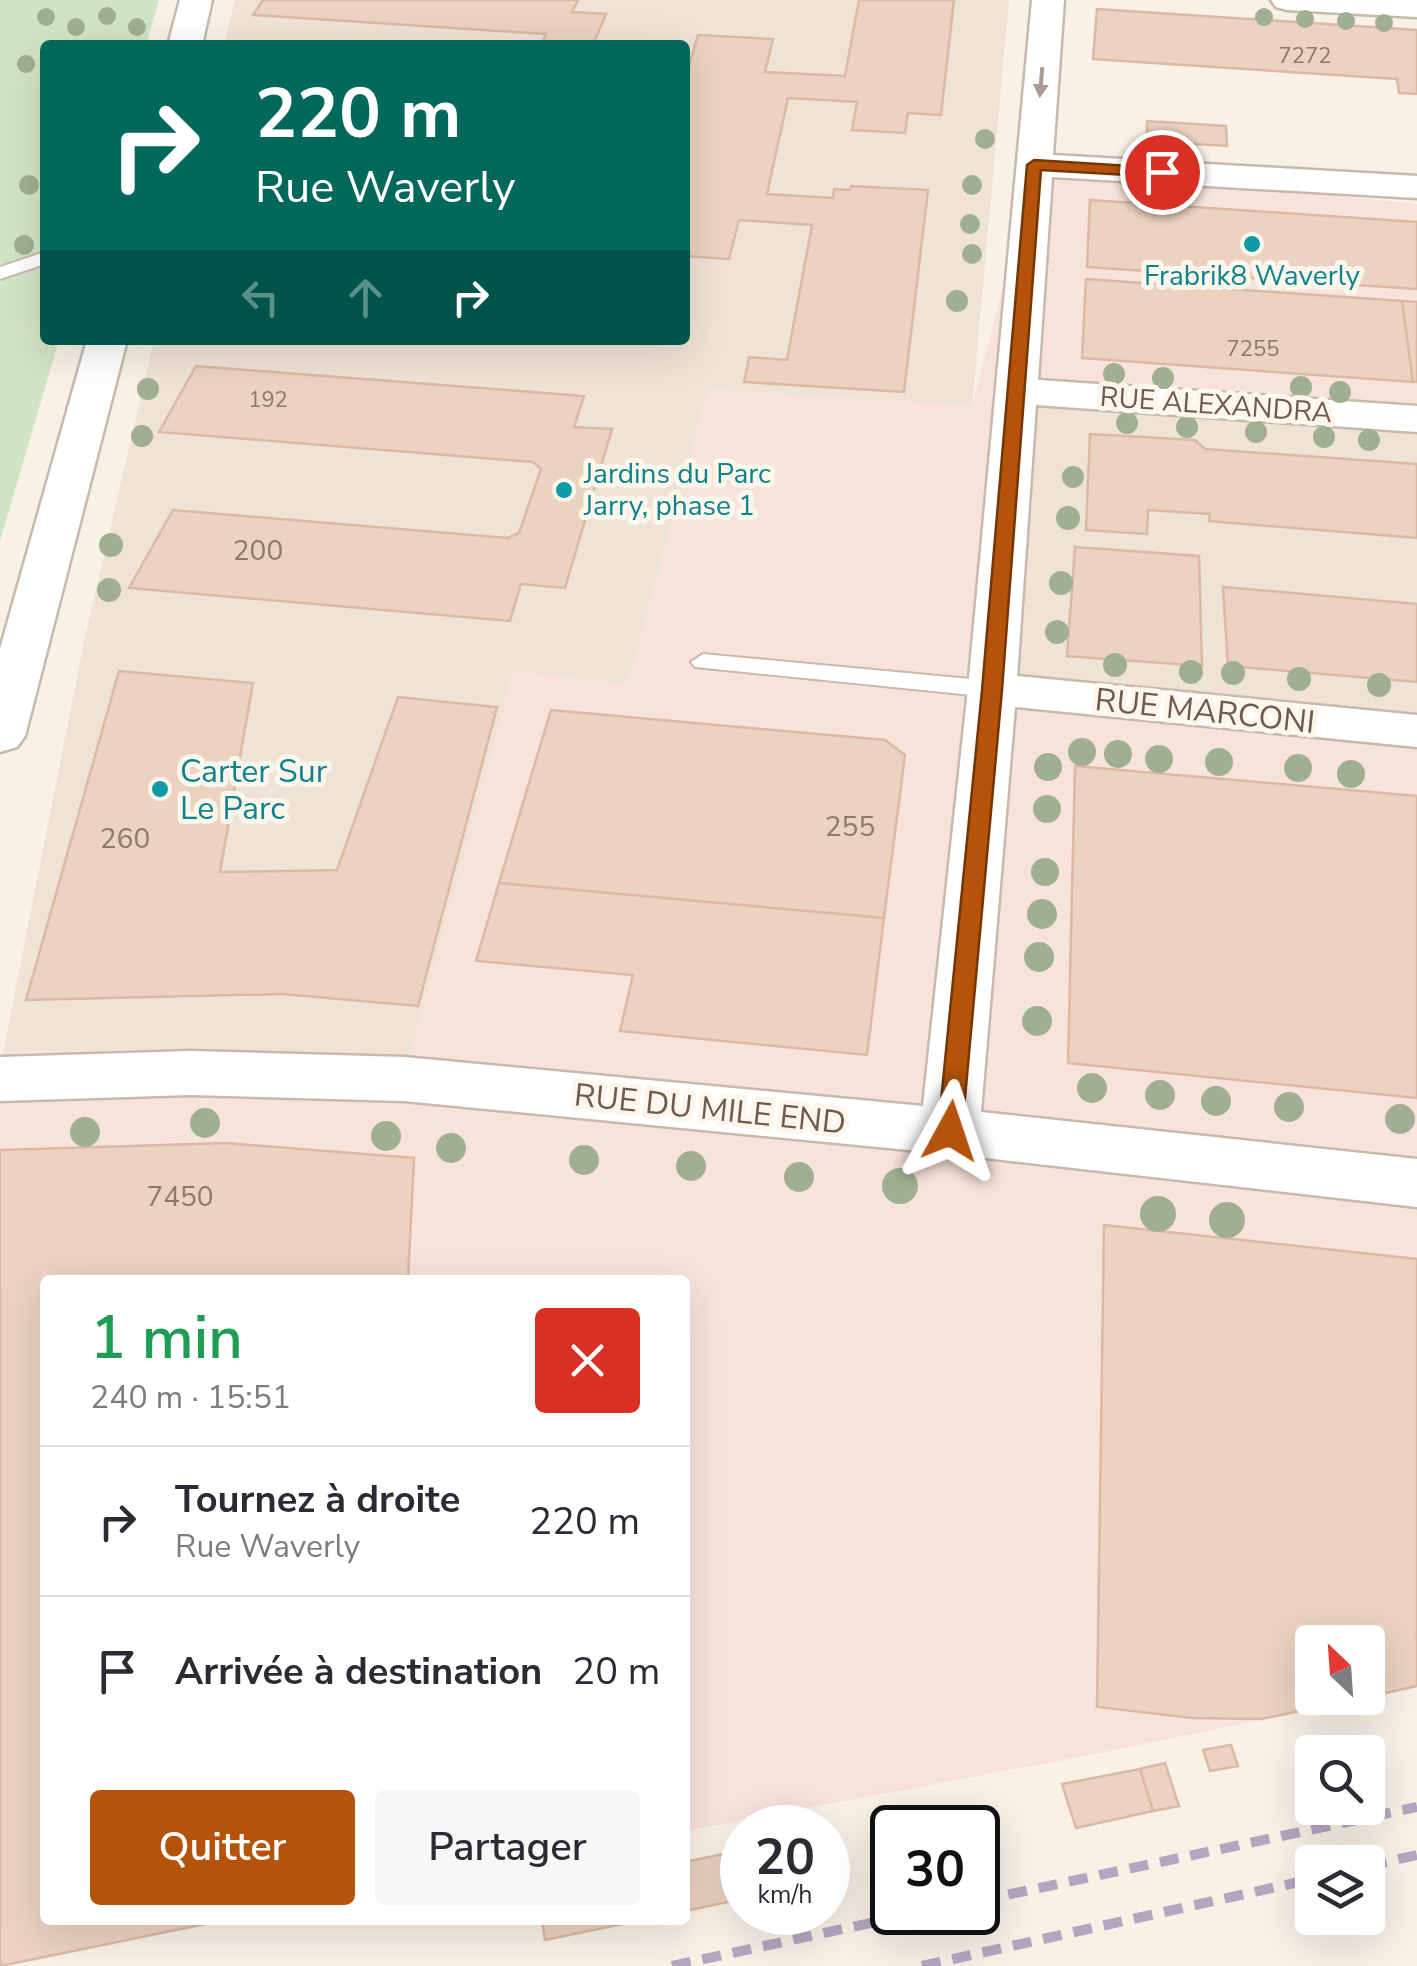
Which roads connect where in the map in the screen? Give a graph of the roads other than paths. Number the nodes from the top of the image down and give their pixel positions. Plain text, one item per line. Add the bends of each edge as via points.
1 (196, 0) edge
2 (1048, 0) edge
3 (1287, 0) edge
4 (1417, 7) edge
5 (185, 40) edge
6 (1034, 165) junction
7 (1417, 187) edge
8 (40, 260) edge
9 (0, 273) edge
10 (106, 345) edge
11 (1015, 391) junction
12 (1417, 419) edge
13 (703, 662) dead end
14 (992, 690) junction
15 (1417, 732) edge
16 (0, 736) edge
17 (0, 1079) edge
18 (950, 1131) junction
19 (1417, 1183) edge

1 - 5 street
2 -> 6 street
3 - 4 street
6 - 7 street
6 - 11 street
8 - 9 lane
10 - 16 street
11 - 12 street, RUE ALEXANDRA
11 - 14 street
13 - 14 lane
14 - 15 street, RUE MARCONI
14 - 18 street
17 - 18 street, RUE DU MILE END via 386,1078
18 - 19 street, RUE DU MILE END

